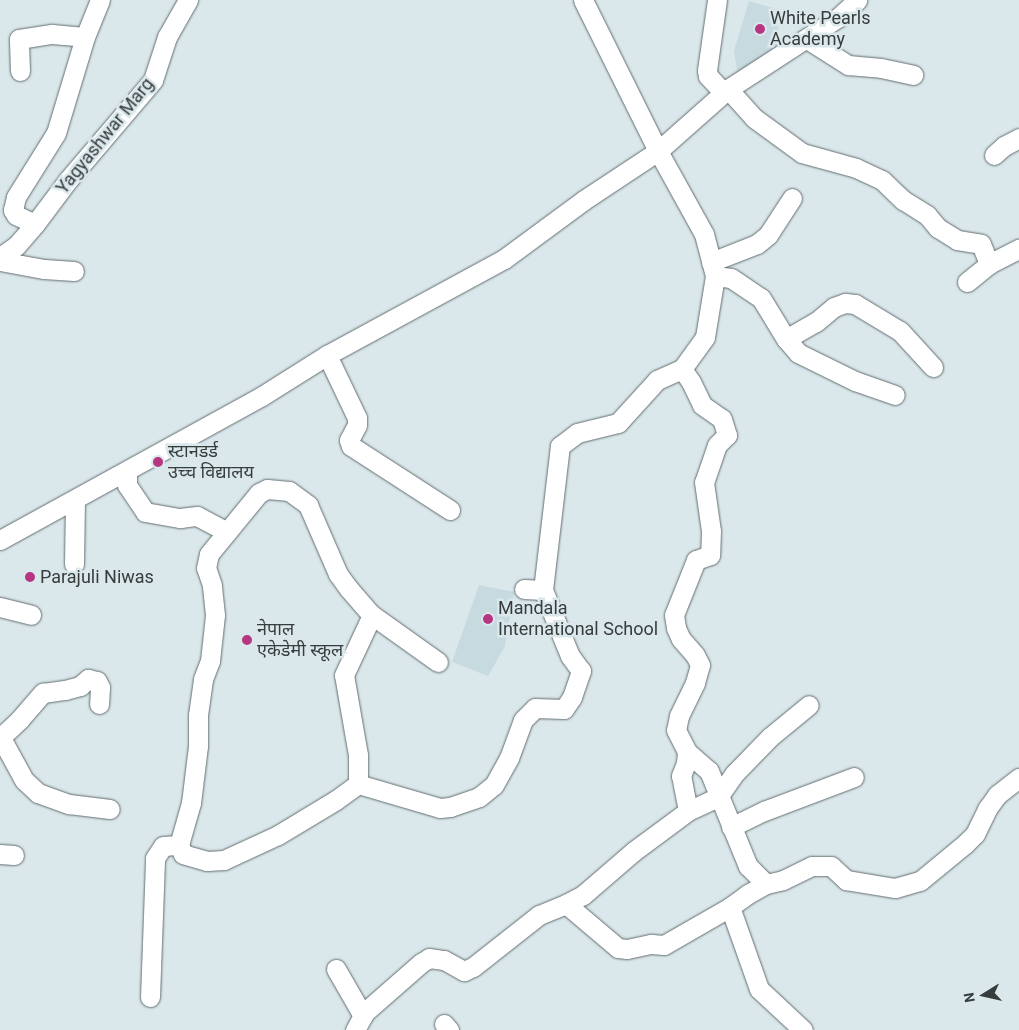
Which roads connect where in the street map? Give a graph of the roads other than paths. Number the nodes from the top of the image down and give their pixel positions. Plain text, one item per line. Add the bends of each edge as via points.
1 (100, 0) edge
2 (188, 0) edge
3 (583, 0) edge
4 (717, 0) edge
5 (857, 0) edge
6 (85, 37) junction
7 (807, 39) junction
8 (20, 71) dead end
9 (913, 75) dead end
10 (726, 91) junction
11 (1019, 138) edge
12 (658, 151) junction
13 (994, 156) dead end
14 (792, 198) dead end
15 (35, 224) junction
16 (1019, 249) edge
17 (0, 257) edge
18 (0, 261) edge
19 (989, 264) junction
20 (713, 269) junction
21 (74, 271) dead end
22 (967, 282) dead end
23 (786, 340) junction
24 (327, 355) junction
25 (934, 367) dead end
26 (682, 369) junction
27 (895, 395) dead end
28 (127, 471) junction
29 (75, 500) junction
30 (450, 510) dead end
31 (226, 532) junction
32 (0, 540) edge
33 (74, 564) dead end
34 (524, 589) dead end
35 (543, 590) junction
36 (0, 607) edge
37 (372, 615) junction
38 (31, 616) dead end
39 (438, 662) dead end
40 (99, 704) dead end
41 (809, 705) dead end
42 (0, 736) edge
43 (687, 752) junction
44 (854, 777) dead end
45 (1019, 778) edge
46 (358, 784) junction
47 (718, 797) junction
48 (110, 809) dead end
49 (688, 811) junction
50 (731, 827) junction
51 (179, 845) junction
52 (766, 884) junction
53 (566, 904) junction
54 (730, 907) junction
55 (336, 969) dead end
56 (150, 997) dead end
57 (359, 1023) edge
58 (803, 1030) edge

1 - 6 street
2 - 15 street, Yagyashwar Marg via 167,37 153,80
3 - 12 street
4 - 10 street via 707,70 708,76
5 - 7 street
6 - 8 street via 52,34 19,39
6 - 15 street via 56,133 16,197 13,210 16,215
7 - 9 street via 848,65
7 - 10 street
10 - 12 street
10 - 19 street via 754,118 802,153 856,168 882,180 903,200 927,215 938,228 957,240 981,244
11 - 13 street
12 - 20 street via 704,234
12 - 24 street via 504,259
14 - 20 street via 768,235
15 - 17 street, Yagyashwar Marg via 12,250
16 - 19 street
18 - 21 street
19 - 22 street
20 - 23 street via 761,298
20 - 26 street via 705,337
23 - 25 street via 834,307 855,304 900,331
23 - 27 street via 798,353 813,361
24 - 28 street via 262,396 163,448
24 - 30 street via 357,418 349,443
26 - 35 street via 657,380 618,423 577,433 560,446
26 - 43 street via 702,405 722,419 726,434 717,445 704,482 711,531 710,555 696,560 674,615 679,633 700,665 676,730
28 - 29 street
28 - 31 street via 127,485 145,512 180,518 197,516
29 - 32 street
29 - 33 street
31 - 37 street via 260,492 266,489 289,491 308,505 338,574
31 - 51 street via 209,554 206,568 216,615 198,715 191,803
34 - 35 street
35 - 46 street via 570,656 581,672 564,709 535,708 524,720 509,758 494,784 479,797 440,808
36 - 38 street
37 - 39 street
37 - 46 street via 344,675 358,755
40 - 42 street via 100,686 88,679 80,686 43,693
41 - 47 street via 770,737 735,773
42 - 48 street via 24,780 38,793 69,804
43 - 47 street via 709,770
43 - 49 street via 681,776
44 - 50 street
45 - 52 street via 997,795 975,834 920,881 895,888 846,880 831,866 812,866
46 - 51 street via 278,835 224,860 207,861 183,854
47 - 49 street
47 - 50 street via 726,809
49 - 53 street via 583,895
50 - 52 street via 748,866
51 - 56 street via 163,846 155,858
52 - 54 street
53 - 54 street via 618,948 627,949 664,945
53 - 57 street via 539,915 464,971 444,960 429,958
54 - 58 street via 759,989
55 - 57 street

